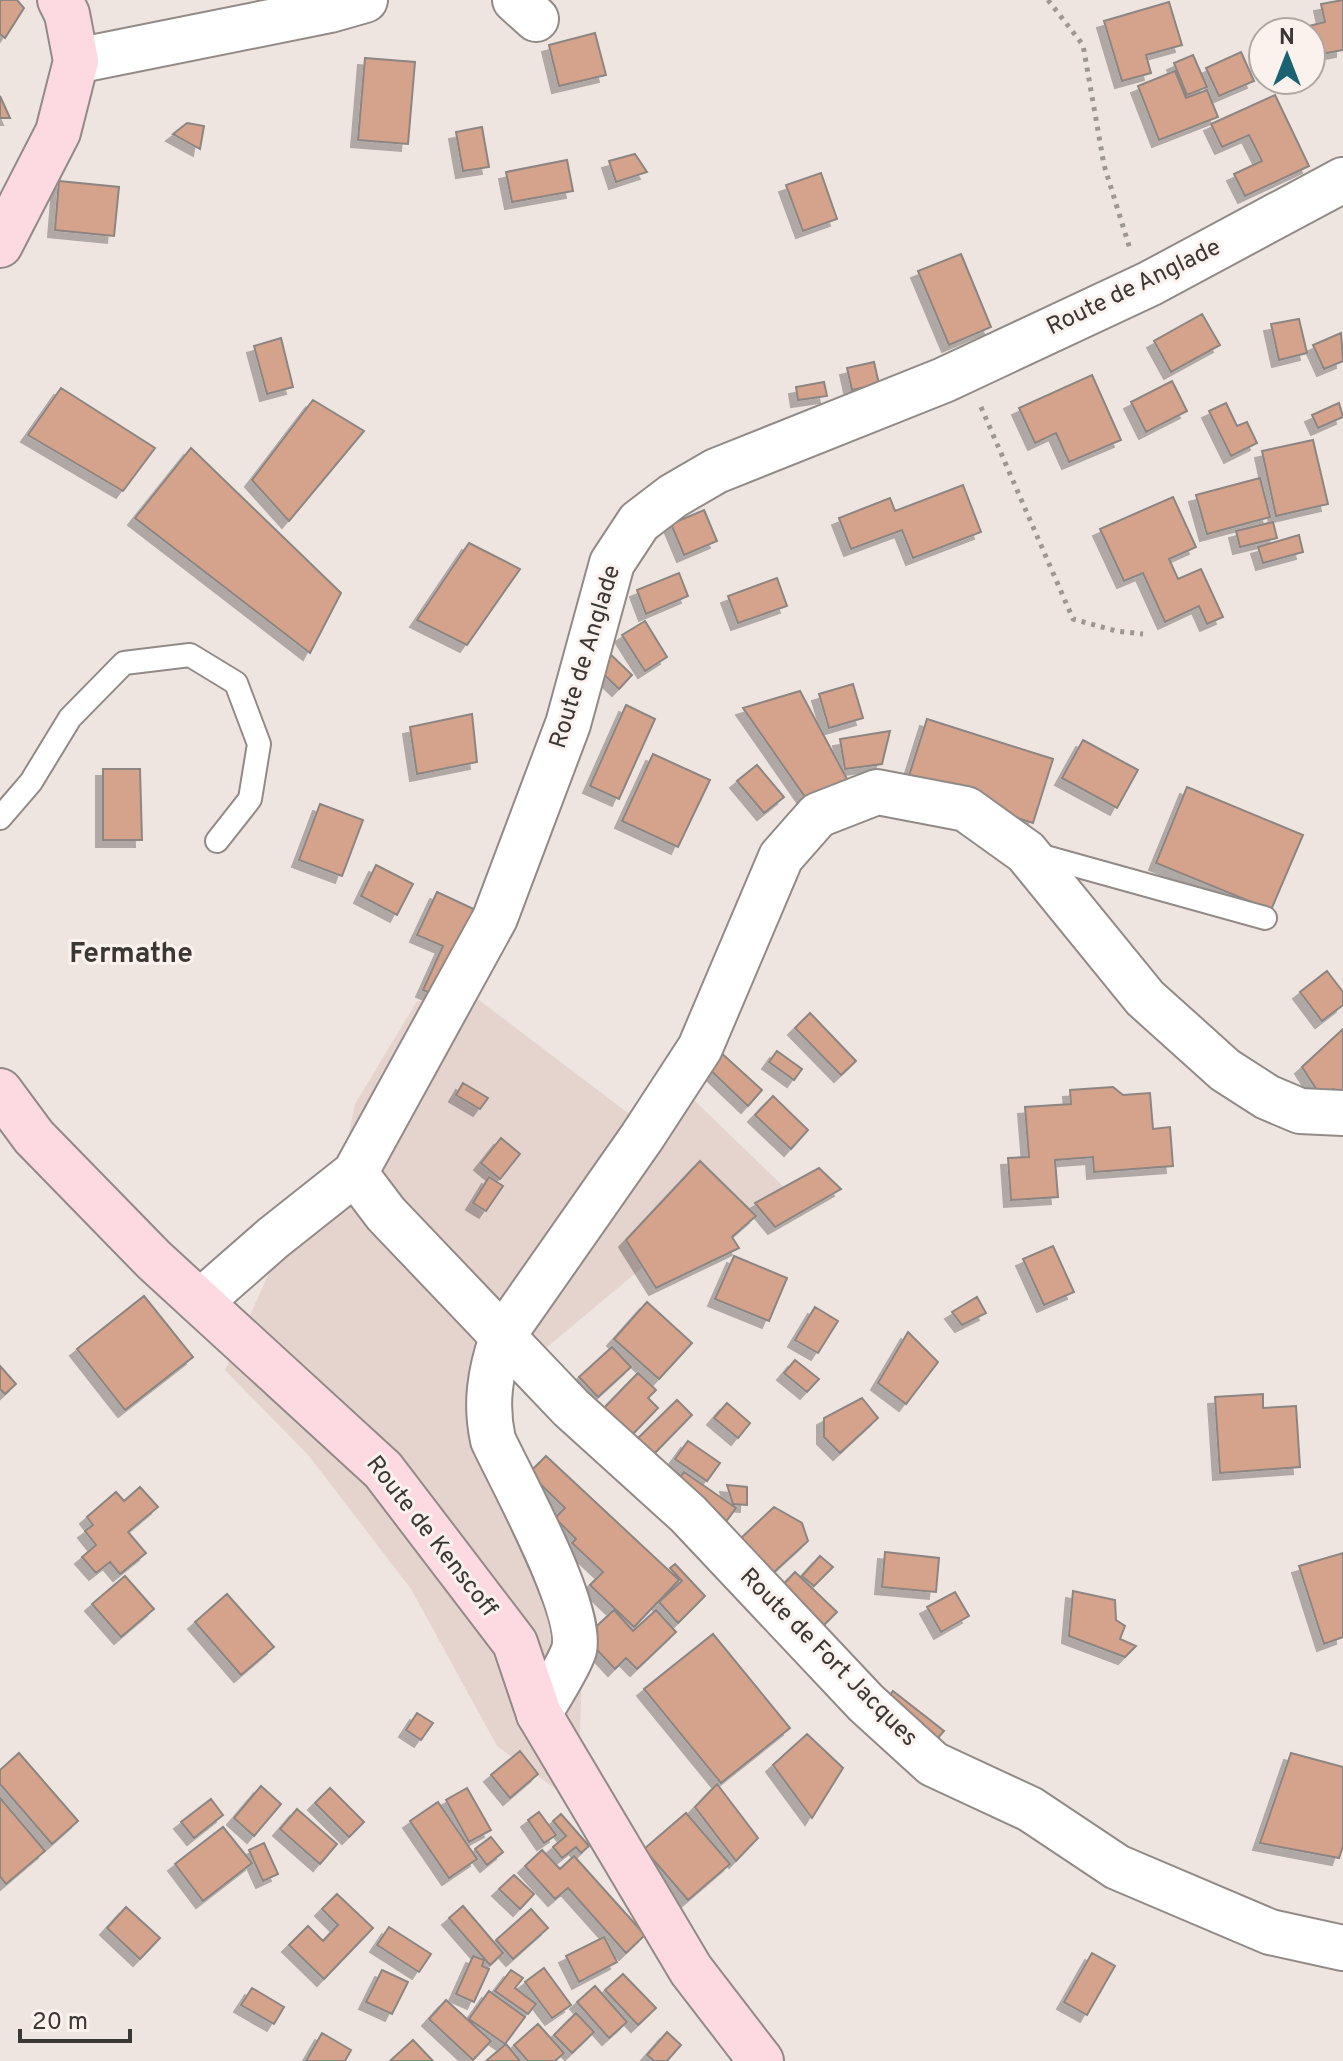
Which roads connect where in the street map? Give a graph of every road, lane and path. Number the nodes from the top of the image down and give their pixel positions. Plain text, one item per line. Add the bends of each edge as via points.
1 (60, 0) edge
2 (365, 0) edge
3 (1048, 0) edge
4 (76, 61) junction
5 (1343, 180) edge
6 (0, 245) edge
7 (1149, 284) junction
8 (965, 370) junction
9 (1143, 634) dead end
10 (0, 818) edge
11 (217, 841) dead end
12 (1026, 852) junction
13 (1265, 918) dead end
14 (0, 1091) edge
15 (1343, 1113) edge
16 (355, 1173) junction
17 (200, 1302) junction
18 (502, 1337) junction
19 (539, 1714) junction
20 (1343, 1948) edge
21 (761, 2061) edge

1 - 4 main road
2 - 4 street
3 - 7 path via 1083,45 1104,165 1127,244
4 - 6 main road via 58,132
5 - 7 street, Route de Anglade
7 - 8 street, Route de Anglade
8 - 9 path via 1073,619
8 - 16 street, Route de Anglade via 716,471 639,522 612,563 568,724 495,918
10 - 11 lane via 31,782 70,718 124,663 190,655 236,683 259,744 250,799
12 - 13 lane
12 - 15 street via 1145,998 1225,1070 1300,1111
12 - 18 street via 966,809 877,792 818,815 781,857 700,1048
14 - 17 main road, Route de Kenscoff via 34,1137
16 - 17 street
16 - 18 street via 386,1214
17 - 19 main road, Route de Kenscoff via 383,1470 515,1643
18 - 19 street via 489,1388 493,1440 562,1586 572,1624 574,1649
18 - 20 street, Route de Fort Jacques via 688,1514 866,1703 933,1764 1030,1809 1117,1867 1270,1932
19 - 21 main road, Route de Kenscoff via 691,1970

